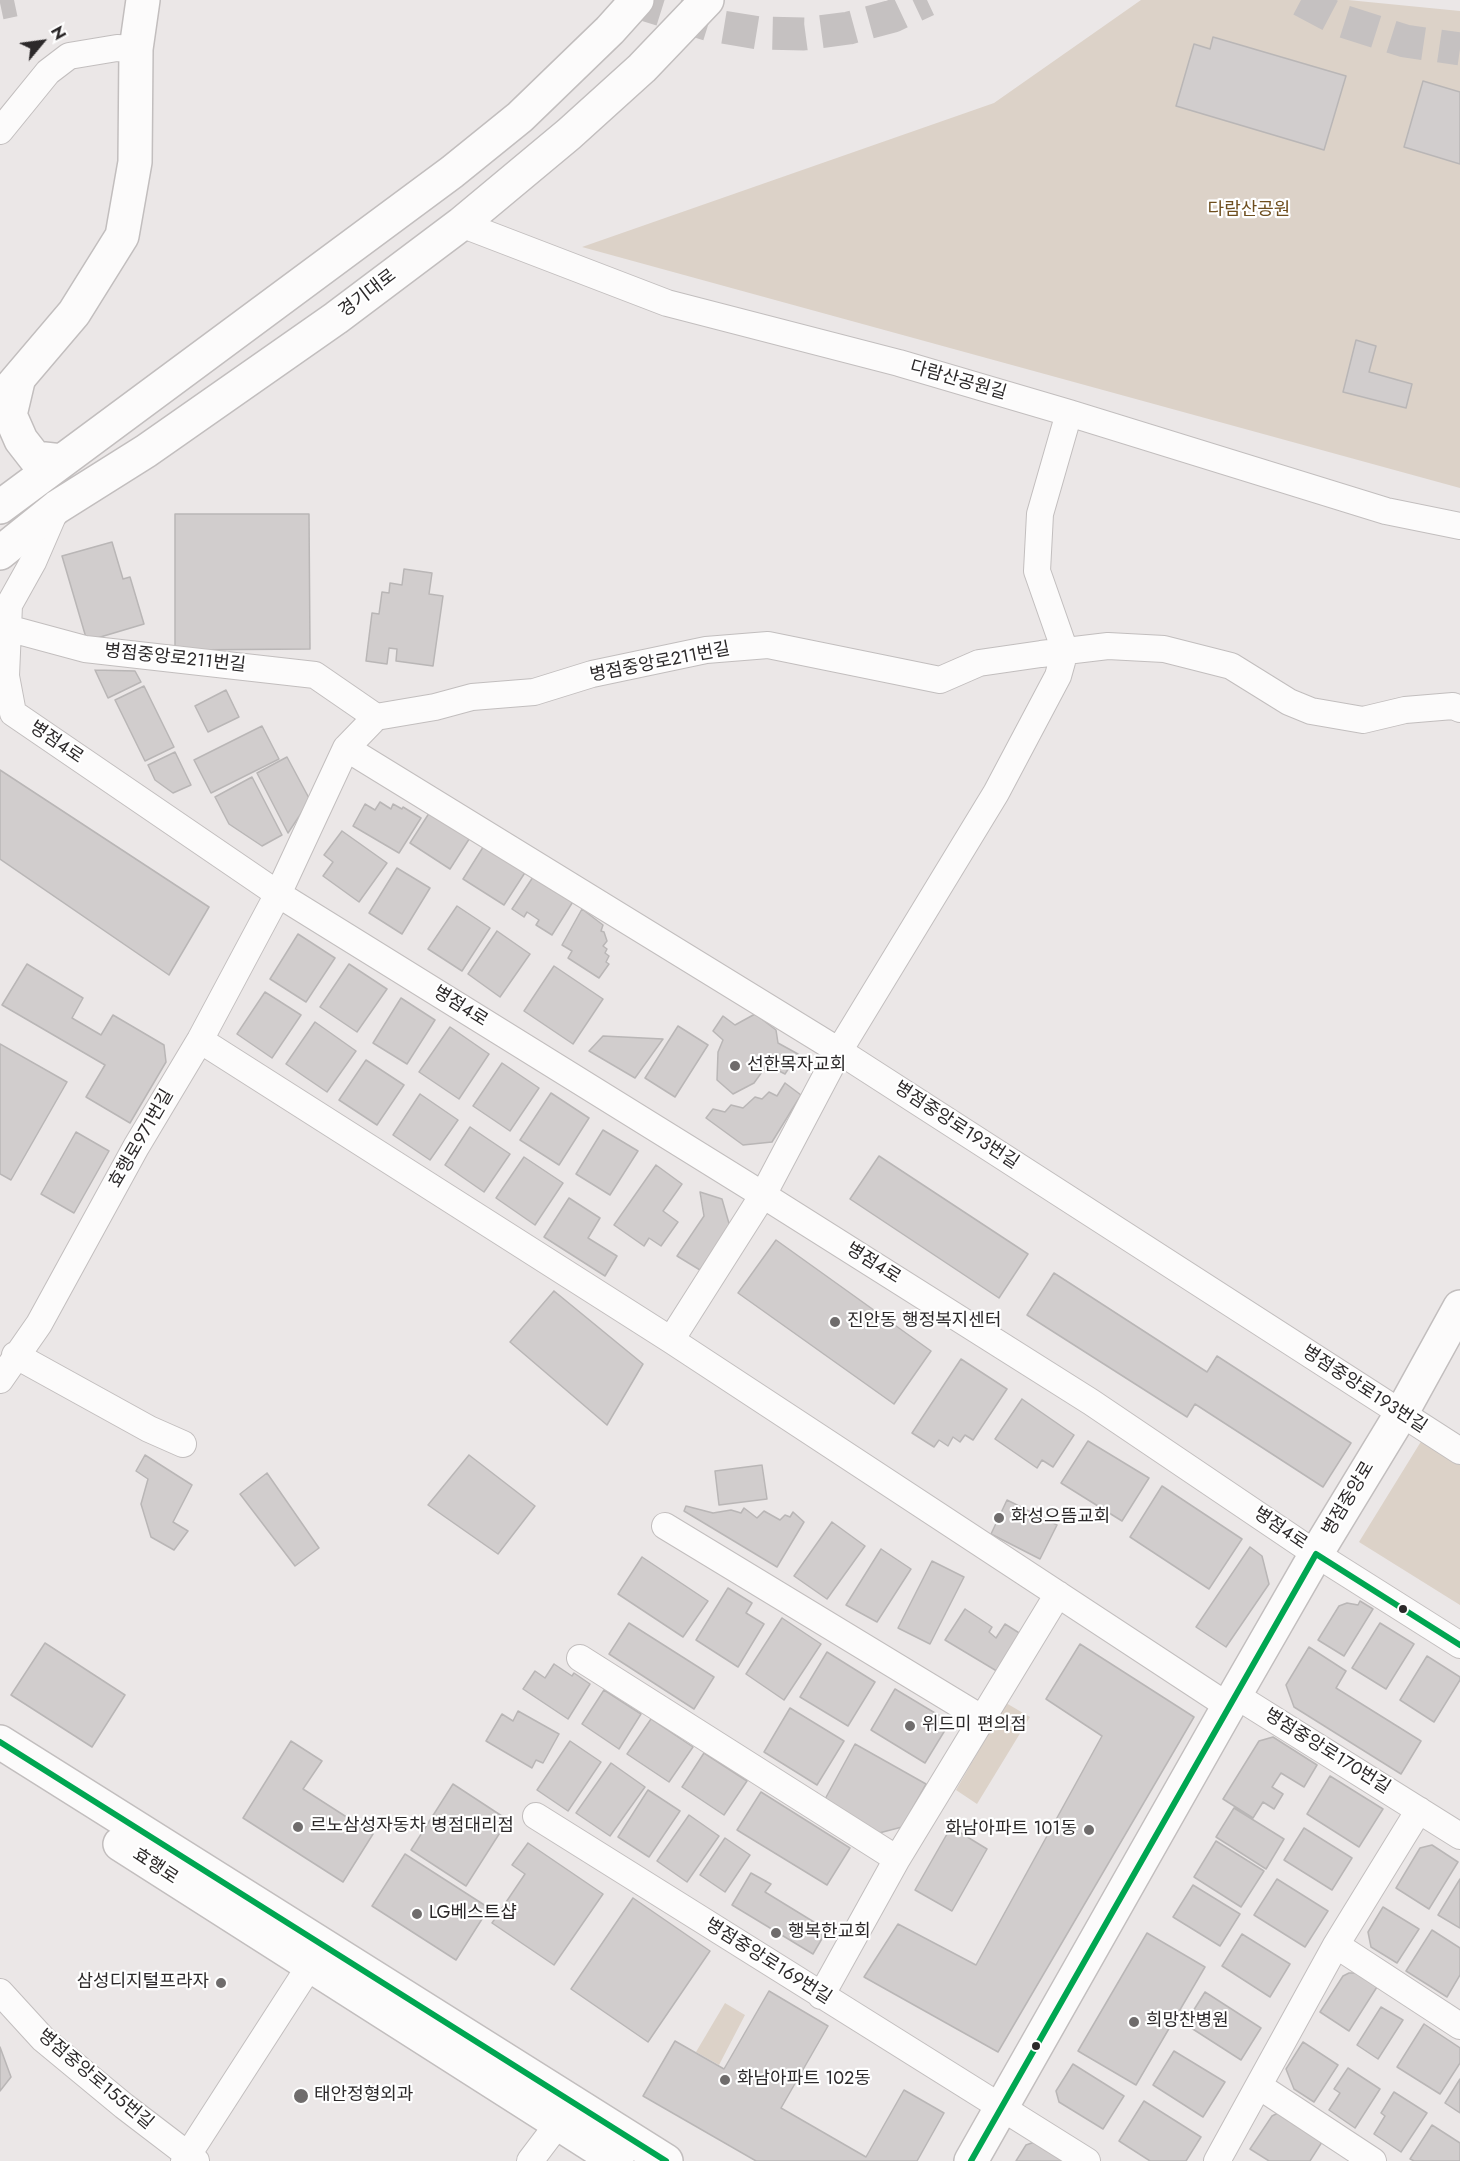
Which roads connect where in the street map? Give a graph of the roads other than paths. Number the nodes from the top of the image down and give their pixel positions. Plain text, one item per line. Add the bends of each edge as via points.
1 (143, 0) edge
2 (637, 0) edge
3 (707, 0) edge
4 (136, 49) junction
5 (0, 131) edge
6 (461, 224) junction
7 (9, 391) edge
8 (1069, 413) junction
9 (62, 461) junction
10 (0, 507) edge
11 (57, 507) junction
12 (1460, 526) edge
13 (0, 553) edge
14 (4, 628) edge
15 (1065, 651) junction
16 (1460, 709) edge
17 (6, 714) edge
18 (376, 717) junction
19 (346, 748) junction
20 (278, 894) junction
21 (200, 1041) junction
22 (839, 1051) junction
23 (763, 1195) junction
24 (1460, 1307) edge
25 (671, 1340) junction
26 (15, 1355) junction
27 (0, 1380) edge
28 (1401, 1414) junction
29 (183, 1444) dead end
30 (1460, 1451) edge
31 (665, 1526) dead end
32 (1316, 1554) junction
33 (1058, 1594) junction
34 (1460, 1645) edge
35 (580, 1658) dead end
36 (1232, 1700) junction
37 (982, 1719) junction
38 (0, 1742) edge
39 (0, 1767) edge
40 (1419, 1810) junction
41 (536, 1816) dead end
42 (1460, 1836) edge
43 (897, 1860) junction
44 (1336, 1945) junction
45 (316, 1956) junction
46 (0, 1992) edge
47 (821, 1996) junction
48 (1460, 2026) edge
49 (1260, 2086) junction
50 (1000, 2108) junction
51 (558, 2124) junction
52 (189, 2159) edge
53 (530, 2161) edge
54 (617, 2161) edge
55 (666, 2161) edge
56 (971, 2161) edge
57 (1087, 2161) edge
58 (1217, 2161) edge
59 (1373, 2161) edge

1 - 4 main road
2 - 9 main road via 520,117 452,172
3 - 6 main road, 경기대로 via 642,68
4 - 5 street via 69,56 48,72
4 - 7 main road via 135,162 122,236 74,313
6 - 8 street, 다람산공원길 via 667,303 899,363
6 - 11 main road, 경기대로 via 336,318 146,451
7 - 9 main road via 10,415 21,440 35,458
8 - 12 street, 다람산공원길 via 1386,511
8 - 15 street via 1040,514 1037,571
9 - 10 main road
11 - 13 main road, 경기대로
11 - 14 street via 9,605
14 - 17 street
14 - 18 street, 병점중앙로211번길 via 85,649 315,675
15 - 16 street, 병점중앙로211번길 via 1108,646 1164,649 1231,666 1311,711 1364,720 1405,710 1453,706
15 - 18 street, 병점중앙로211번길 via 979,663 940,680 768,645 706,650 592,674 534,692 472,697
15 - 22 street via 1058,676 996,793
17 - 20 street, 병점4로
18 - 19 street
19 - 20 street
19 - 22 street, 병점중앙로193번길
20 - 21 street, 효행로971번길
20 - 23 street, 병점4로
21 - 25 street, 병점중앙로170번길
21 - 26 street, 효행로971번길 via 136,1147 39,1324
22 - 23 street
22 - 28 street, 병점중앙로193번길
23 - 25 street
23 - 32 street, 병점4로 via 1091,1402
24 - 28 main road, 병점중앙로
25 - 33 street, 병점중앙로170번길
26 - 27 street, 효행로971번길
26 - 29 street
28 - 30 street, 병점중앙로193번길
28 - 32 main road, 병점중앙로
31 - 37 street
32 - 34 street, 병점4로
32 - 36 main road, 병점중앙로
33 - 36 street, 병점중앙로170번길
33 - 37 street
35 - 43 street
36 - 40 street, 병점중앙로170번길
36 - 50 main road, 병점중앙로
37 - 43 street
38 - 45 main road, 효행로
39 - 45 main road, 효행로
40 - 42 street, 병점중앙로170번길
40 - 44 street
41 - 47 street, 병점중앙로169번길
43 - 47 street
44 - 48 street
44 - 49 street
45 - 51 main road, 효행로
45 - 52 street
45 - 55 main road, 효행로
46 - 52 street, 병점중앙로155번길 via 44,2039
47 - 50 street, 병점중앙로169번길
49 - 58 street
49 - 59 street
50 - 56 main road, 병점중앙로
50 - 57 street
51 - 53 street
51 - 54 main road, 효행로

